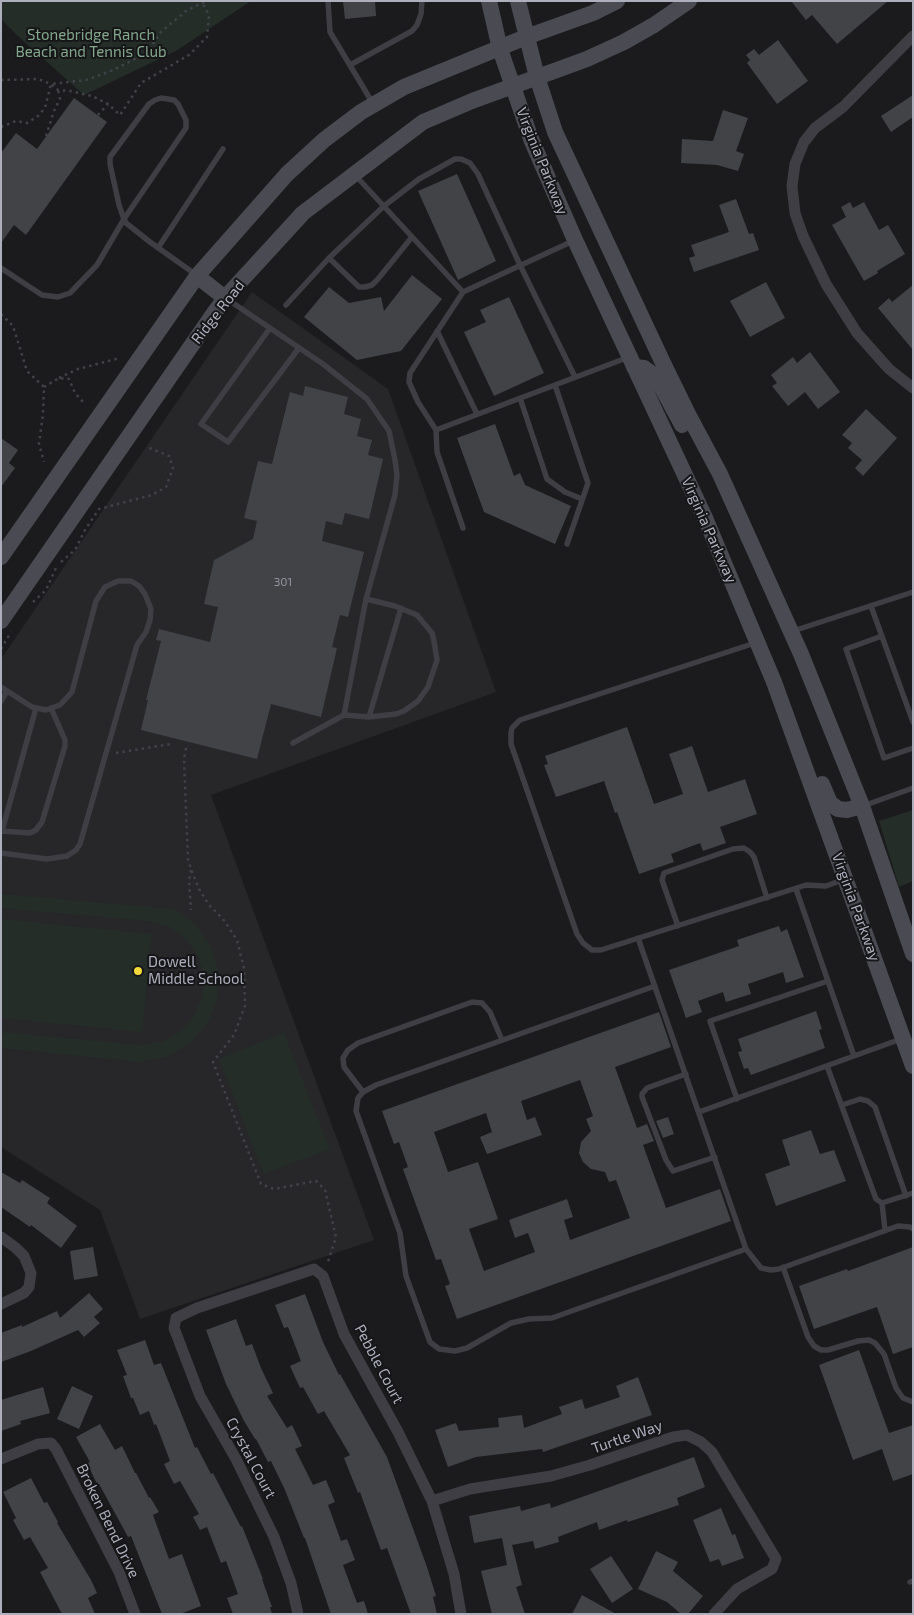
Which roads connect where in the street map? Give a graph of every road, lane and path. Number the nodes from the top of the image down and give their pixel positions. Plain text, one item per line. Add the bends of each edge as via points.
1 (328, 1) edge
2 (422, 1) edge
3 (489, 1) edge
4 (518, 1) edge
5 (617, 1) edge
6 (688, 1) edge
7 (204, 2) edge
8 (913, 36) edge
9 (526, 37) junction
10 (500, 49) junction
11 (350, 64) junction
12 (537, 77) junction
13 (1, 80) edge
14 (51, 84) junction
15 (512, 86) junction
16 (58, 90) junction
17 (108, 104) junction
18 (374, 105) junction
19 (98, 115) dead end
20 (1, 127) edge
21 (46, 136) dead end
22 (223, 150) dead end
23 (354, 174) junction
24 (384, 206) junction
25 (124, 219) junction
26 (412, 237) junction
27 (575, 240) junction
28 (158, 248) junction
29 (329, 258) junction
30 (520, 265) junction
31 (1, 268) edge
32 (197, 276) junction
33 (463, 292) junction
34 (225, 298) junction
35 (286, 305) dead end
36 (1, 314) edge
37 (270, 328) junction
38 (437, 331) junction
39 (299, 348) junction
40 (120, 358) dead end
41 (631, 362) junction
42 (575, 377) junction
43 (59, 378) junction
44 (554, 385) junction
45 (44, 387) junction
46 (913, 388) edge
47 (520, 398) junction
48 (83, 402) dead end
49 (477, 414) junction
50 (436, 430) junction
51 (147, 448) dead end
52 (44, 462) dead end
53 (720, 474) junction
54 (582, 499) junction
55 (463, 528) dead end
56 (567, 544) dead end
57 (1, 557) edge
58 (913, 592) edge
59 (366, 599) junction
60 (32, 603) dead end
61 (871, 606) junction
62 (401, 608) junction
63 (8, 624) edge
64 (791, 632) junction
65 (882, 636) junction
66 (758, 642) junction
67 (1, 649) edge
68 (4, 689) edge
69 (1, 701) edge
70 (36, 708) junction
71 (51, 708) junction
72 (344, 715) junction
73 (369, 716) junction
74 (913, 722) edge
75 (791, 729) junction
76 (293, 743) dead end
77 (171, 744) dead end
78 (186, 748) dead end
79 (913, 748) edge
80 (116, 753) dead end
81 (913, 788) edge
82 (862, 806) junction
83 (2, 831) edge
84 (1, 853) edge
85 (191, 869) junction
86 (846, 879) junction
87 (796, 889) junction
88 (767, 898) junction
89 (191, 910) dead end
90 (678, 926) junction
91 (638, 938) junction
92 (913, 954) edge
93 (828, 981) junction
94 (655, 986) junction
95 (908, 1037) edge
96 (502, 1040) junction
97 (854, 1056) junction
98 (827, 1066) junction
99 (913, 1066) edge
100 (686, 1074) junction
101 (363, 1092) junction
102 (737, 1099) junction
103 (842, 1105) junction
104 (699, 1112) junction
105 (714, 1157) junction
106 (913, 1193) edge
107 (906, 1196) junction
108 (882, 1203) junction
109 (913, 1229) edge
110 (886, 1230) junction
111 (1, 1237) edge
112 (746, 1249) junction
113 (783, 1267) junction
114 (323, 1276) junction
115 (1, 1304) edge
116 (913, 1402) edge
117 (1, 1459) edge
118 (432, 1500) junction
119 (135, 1614) edge
120 (298, 1614) edge
121 (461, 1614) edge
122 (714, 1614) edge

1 - 11 lane via 330,32
2 - 11 lane via 421,14 412,31
3 - 10 main road, Virginia Parkway
4 - 9 main road, Virginia Parkway
5 - 9 main road
6 - 12 main road, Ridge Road via 624,42
7 - 14 path via 186,11 161,32 147,53 86,80
7 - 17 path via 209,15 206,37 189,55 141,83 120,115
8 - 46 street via 843,107 815,128 804,142 795,164 792,186 795,213 826,284 857,333 890,369
9 - 10 main road
9 - 12 main road, Virginia Parkway
10 - 15 main road, Virginia Parkway
10 - 18 main road via 404,87
11 - 18 lane
12 - 15 main road, Ridge Road
12 - 53 main road, Virginia Parkway via 555,132 663,363
13 - 14 path via 38,79
14 - 16 path
14 - 20 path via 45,108 38,116 27,123 16,121
15 - 23 main road, Ridge Road via 423,122
15 - 27 main road, Virginia Parkway via 530,139
16 - 17 path via 92,96
16 - 21 path via 60,99
17 - 19 path
18 - 32 main road via 324,140 287,174
22 - 28 lane
23 - 24 lane
23 - 34 main road, Ridge Road via 303,214
24 - 26 lane
24 - 29 lane
24 - 30 lane via 455,159 470,163
25 - 25 lane via 110,157 149,104 161,98 174,100 184,116 186,128
25 - 28 lane
25 - 31 lane via 97,265 70,293 58,297 42,295
26 - 29 lane via 378,279 365,287 359,287
26 - 33 lane
27 - 30 lane
27 - 41 main road, Virginia Parkway
28 - 32 lane
29 - 35 lane
30 - 33 lane
30 - 42 lane
32 - 34 main road
32 - 57 main road
33 - 38 lane
34 - 37 lane
34 - 63 main road, Ridge Road
36 - 45 path via 12,326 27,371
37 - 39 lane
37 - 39 lane via 201,424 228,442
38 - 49 lane
38 - 50 lane via 410,373 409,382
39 - 59 lane via 368,399 389,431 397,475 395,495
40 - 43 path via 78,369
41 - 42 lane
41 - 53 main road via 652,374 704,467
41 - 66 main road, Virginia Parkway via 706,520
42 - 44 lane
43 - 45 path
43 - 48 path via 69,379
44 - 47 lane
44 - 54 lane via 588,483
45 - 52 path via 39,444
47 - 49 lane
47 - 54 lane via 548,479 565,492
49 - 50 lane
50 - 55 lane via 437,452
51 - 60 path via 169,456 173,468 166,488 99,509 75,550 58,564 46,590
53 - 64 main road, Virginia Parkway
54 - 56 lane
58 - 61 lane
59 - 62 lane
59 - 72 lane
61 - 64 lane
61 - 65 lane
62 - 73 lane
62 - 73 lane via 417,615 432,633 435,666 428,687 418,701 396,714
63 - 67 path via 6,643
64 - 82 main road, Virginia Parkway
65 - 74 lane
65 - 79 lane via 846,649 884,758
66 - 75 main road, Virginia Parkway
66 - 91 lane via 520,720 512,728 511,744 577,934 583,943 597,951
68 - 69 lane
68 - 70 lane
70 - 71 lane
70 - 83 lane
71 - 83 lane via 66,740 42,822 30,833
71 - 84 lane via 60,705 72,692 96,601 105,586 131,581 139,586 146,594 150,620 137,646 80,844 67,856 47,859
72 - 73 lane
72 - 76 lane
75 - 82 main road via 805,743 830,803 838,809 847,810
75 - 86 main road, Virginia Parkway
77 - 80 path
78 - 85 path via 188,859
81 - 82 lane
82 - 92 main road, Virginia Parkway
85 - 89 path
85 - 114 path via 209,905 223,919 236,940 244,968 245,1006 234,1035 213,1062 261,1184 274,1189 316,1182 325,1190 336,1237
86 - 87 lane via 826,886 806,885
86 - 95 main road, Virginia Parkway
87 - 88 lane
87 - 93 lane
88 - 90 lane
88 - 90 lane via 750,852 744,848 733,849 664,873 662,880
90 - 91 lane
91 - 94 lane
93 - 97 lane
93 - 102 lane via 710,1021
94 - 96 lane
94 - 100 lane
95 - 97 lane
95 - 99 main road, Virginia Parkway
96 - 101 lane
96 - 101 lane via 490,1012 482,1003 472,1002 358,1043 343,1058 344,1066
97 - 98 lane
98 - 102 lane
98 - 103 lane
100 - 104 lane
100 - 105 lane via 647,1088 642,1097 666,1160 673,1170
101 - 112 lane via 358,1098 356,1111 400,1233 406,1276 428,1338 439,1349 455,1351 467,1348 511,1323 552,1318
102 - 104 lane
103 - 107 lane via 860,1099 875,1107
103 - 108 lane via 876,1199
104 - 105 lane
105 - 112 lane
106 - 107 lane
107 - 108 lane
108 - 110 lane
109 - 110 lane via 898,1226
110 - 113 lane
111 - 115 street via 24,1256 31,1273 29,1287 24,1293
112 - 113 lane via 761,1268
113 - 116 lane via 814,1346 828,1350 858,1341 875,1343 884,1354 896,1388 903,1398
114 - 118 street, Pebble Court via 344,1334
114 - 120 street, Crystal Court via 314,1269 203,1306 176,1318 174,1328 200,1396 274,1537 291,1583
117 - 119 street, Broken Bend Drive via 38,1444 51,1443 118,1572
118 - 121 street, Pebble Court via 454,1574
118 - 122 street, Turtle Way via 470,1489 551,1476 673,1436 688,1435 712,1452 776,1559 772,1569 738,1589

